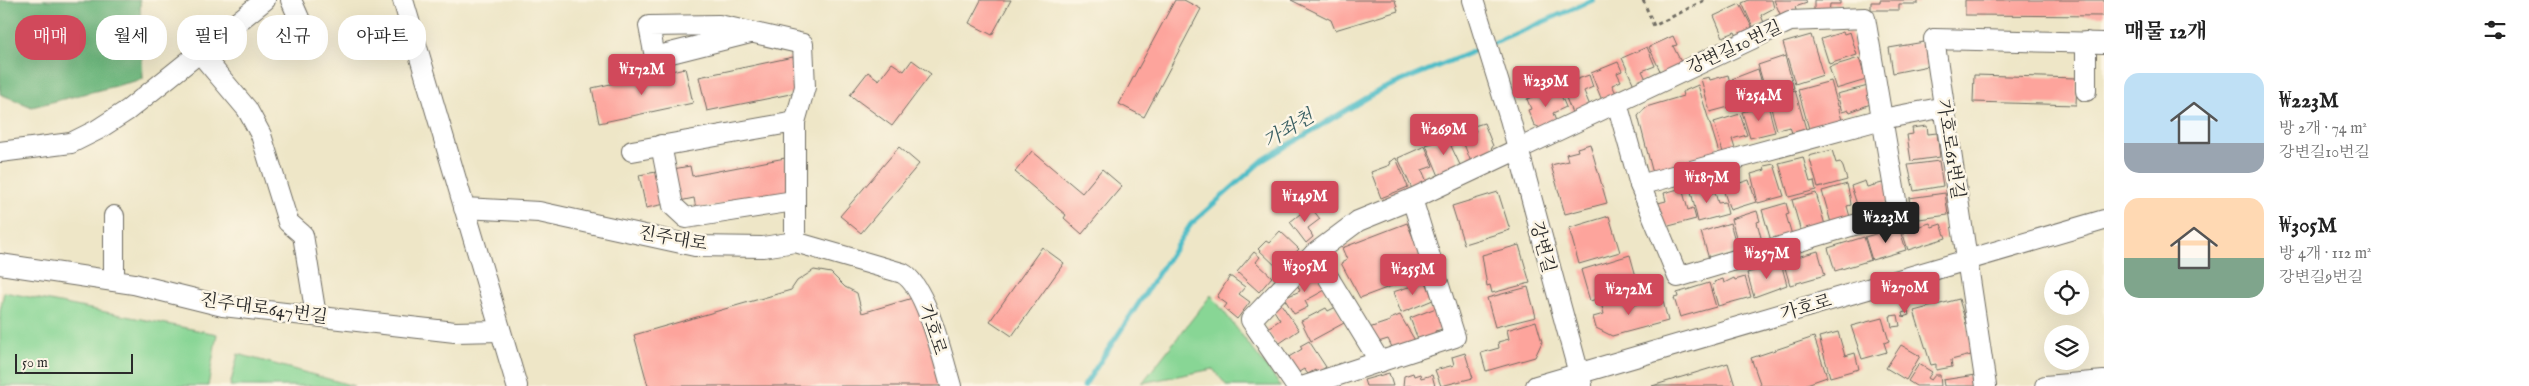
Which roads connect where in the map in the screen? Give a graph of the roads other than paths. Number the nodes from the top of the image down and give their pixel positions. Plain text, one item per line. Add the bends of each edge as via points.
1 (265, 0) edge
2 (291, 0) edge
3 (403, 0) edge
4 (1473, 0) edge
5 (246, 15) edge
6 (298, 15) edge
7 (750, 33) dead end
8 (2095, 42) edge
9 (189, 60) edge
10 (206, 60) edge
11 (2086, 91) dead end
12 (1617, 103) junction
13 (1945, 107) junction
14 (1882, 120) junction
15 (796, 122) junction
16 (661, 145) junction
17 (1517, 149) junction
18 (632, 151) dead end
19 (0, 152) edge
20 (1640, 185) junction
21 (1412, 199) junction
22 (794, 200) junction
23 (464, 208) junction
24 (114, 216) dead end
25 (2104, 220) edge
26 (795, 242) junction
27 (1314, 254) junction
28 (1968, 259) junction
29 (0, 264) edge
30 (908, 276) joint
31 (114, 281) junction
32 (316, 316) junction
33 (500, 331) junction
34 (1380, 362) junction
35 (1580, 380) edge
36 (2104, 381) edge
37 (517, 386) edge
38 (951, 386) edge
39 (1296, 386) edge
40 (1305, 386) edge
41 (1536, 386) edge
42 (1986, 386) edge
43 (2045, 386) edge

1 - 5 street
2 - 6 street
3 - 23 street
4 - 17 street, 강변길
7 - 15 street via 803,44 805,87
8 - 11 street
8 - 13 street, 가호로61번길 via 1934,39
9 - 19 street via 128,110 71,143
10 - 32 street via 247,110 261,135 288,222 303,235
12 - 14 street, 강변길10번길 via 1790,21 1865,18
12 - 17 street, 강변길10번길
12 - 20 street
13 - 14 street
13 - 28 street, 가호로61번길
14 - 20 street
14 - 20 street, 강변길10번길 via 1898,212 1678,277
15 - 16 street
15 - 22 street
16 - 18 street
16 - 22 street via 673,206 686,218
17 - 21 street, 강변길10번길
17 - 35 street, 강변길
21 - 27 street, 강변길10번길 via 1358,221
21 - 34 street via 1455,337
22 - 26 street
23 - 26 street, 진주대로 via 539,212 695,246 764,247
23 - 33 street
24 - 31 street
25 - 28 street, 가호로
26 - 30 street, 진주대로
27 - 34 street
27 - 39 street, 강변길10번길 via 1251,320
28 - 35 street, 가호로
28 - 42 street, 가호로61번길
29 - 31 street, 진주대로647번길
30 - 38 street, 가호로 via 922,295
31 - 32 street, 진주대로647번길 via 223,306
32 - 33 street, 진주대로647번길 via 454,332
33 - 37 street
34 - 40 street
35 - 41 street, 가호로
36 - 43 street

